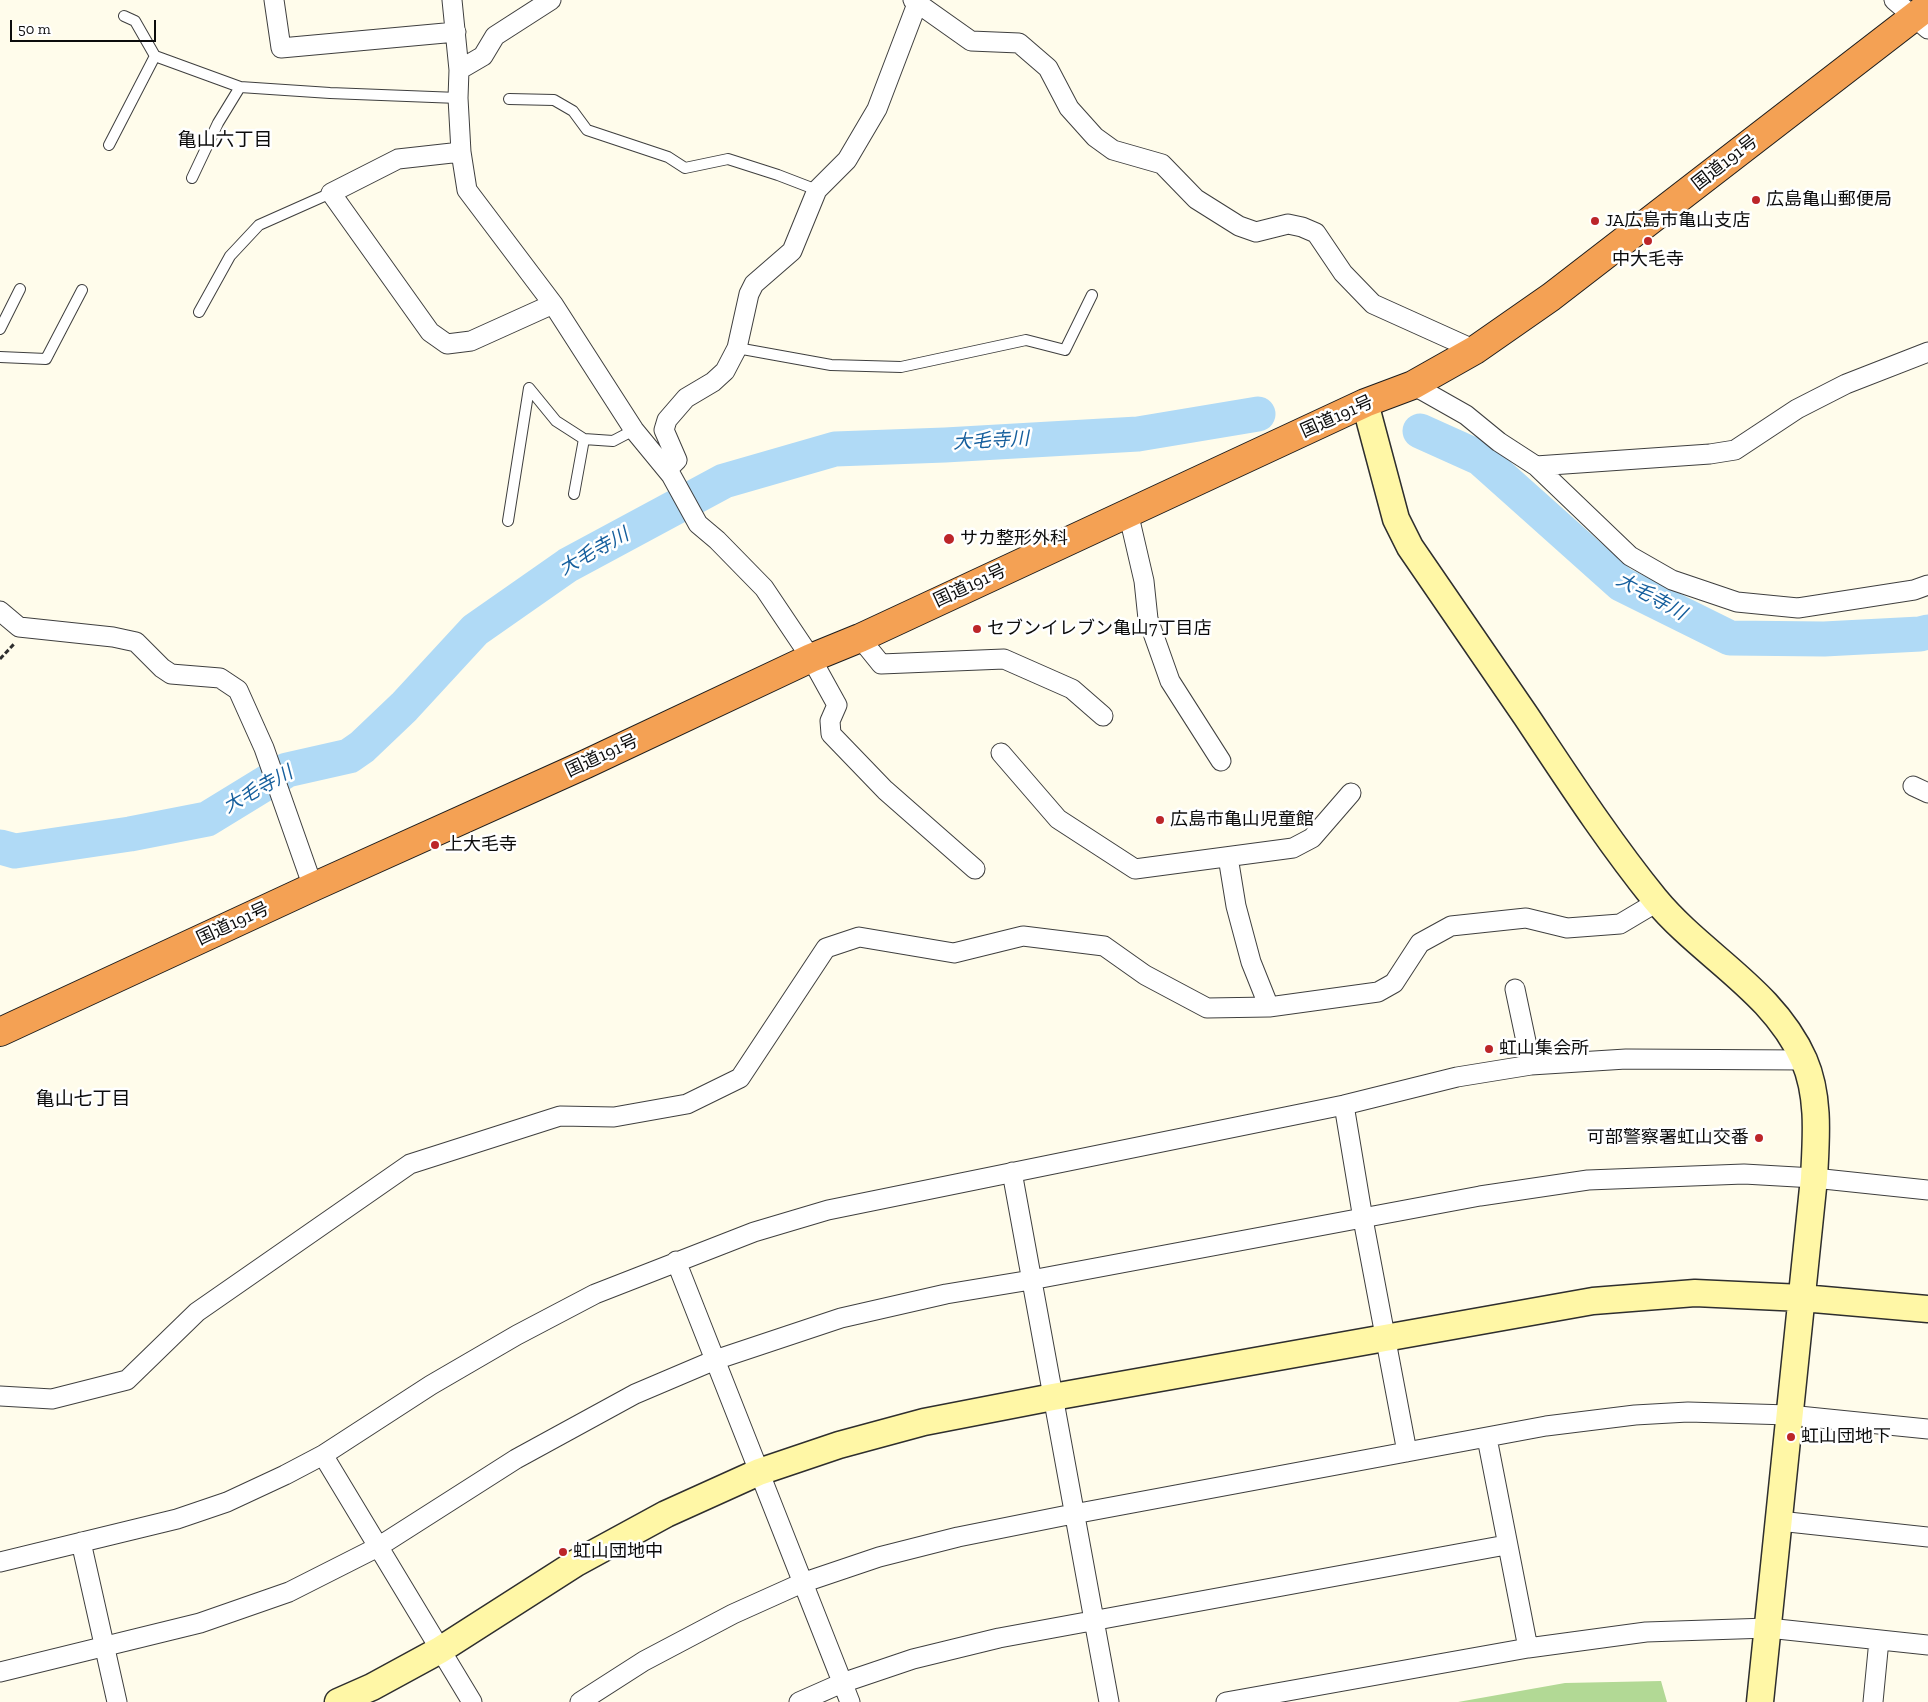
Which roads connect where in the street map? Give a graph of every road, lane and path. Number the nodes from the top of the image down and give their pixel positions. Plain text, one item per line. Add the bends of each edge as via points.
1 (274, 0) edge
2 (452, 0) edge
3 (551, 0) edge
4 (915, 2) edge
5 (1916, 13) edge
6 (124, 16) dead end
7 (456, 32) junction
8 (155, 56) junction
9 (459, 70) junction
10 (240, 87) junction
11 (458, 98) junction
12 (509, 99) dead end
13 (109, 146) dead end
14 (461, 152) junction
15 (192, 178) dead end
16 (816, 190) junction
17 (331, 193) junction
18 (20, 289) dead end
19 (82, 290) dead end
20 (1092, 295) dead end
21 (553, 304) junction
22 (200, 312) dead end
23 (0, 329) edge
24 (737, 348) junction
25 (1474, 350) junction
26 (1928, 352) edge
27 (0, 358) edge
28 (1413, 385) junction
29 (1365, 403) junction
30 (634, 430) junction
31 (584, 439) junction
32 (1536, 466) junction
33 (669, 473) junction
34 (574, 494) dead end
35 (1128, 512) junction
36 (508, 521) dead end
37 (1928, 585) edge
38 (0, 611) edge
39 (860, 638) junction
40 (812, 658) junction
41 (1103, 716) dead end
42 (1001, 753) dead end
43 (1220, 761) dead end
44 (1352, 793) dead end
45 (1228, 857) junction
46 (976, 869) dead end
47 (313, 886) junction
48 (1657, 902) junction
49 (1515, 989) dead end
50 (1269, 1007) junction
51 (0, 1032) edge
52 (1804, 1060) junction
53 (1531, 1066) junction
54 (1344, 1105) junction
55 (1012, 1172) junction
56 (1814, 1178) junction
57 (1928, 1190) edge
58 (1363, 1219) junction
59 (676, 1262) junction
60 (1032, 1280) junction
61 (1802, 1298) junction
62 (1928, 1309) edge
63 (1386, 1337) junction
64 (715, 1360) junction
65 (0, 1396) edge
66 (1053, 1397) junction
67 (1788, 1415) junction
68 (1928, 1429) edge
69 (1487, 1438) junction
70 (1407, 1452) junction
71 (322, 1455) junction
72 (759, 1472) junction
73 (1074, 1514) junction
74 (1778, 1522) junction
75 (1928, 1536) edge
76 (81, 1542) junction
77 (1506, 1545) junction
78 (378, 1547) junction
79 (0, 1562) edge
80 (802, 1582) junction
81 (1094, 1621) junction
82 (1768, 1628) junction
83 (1879, 1640) junction
84 (1928, 1645) edge
85 (105, 1646) junction
86 (1528, 1648) junction
87 (440, 1650) junction
88 (0, 1672) edge
89 (842, 1682) junction
90 (117, 1702) edge
91 (338, 1702) edge
92 (472, 1702) edge
93 (580, 1702) edge
94 (799, 1702) edge
95 (850, 1702) edge
96 (1109, 1702) edge
97 (1226, 1702) edge
98 (1760, 1702) edge
99 (1873, 1702) edge

1 - 7 street via 281,48
2 - 7 street
3 - 9 street via 495,36 483,56
4 - 16 street via 877,109 847,160
4 - 25 street via 971,41 1019,43 1048,68 1069,108 1095,137 1113,150 1162,164 1196,199 1239,226 1256,232 1288,224 1316,233 1343,273 1373,304
5 - 25 highway, 国道191号 via 1551,297
6 - 8 lane via 135,21
7 - 9 street
8 - 10 lane
8 - 13 lane
9 - 11 street
10 - 11 lane
10 - 15 lane via 218,123
11 - 14 street
12 - 16 lane via 554,100 573,111 587,130 668,157 685,168 728,159
14 - 17 street via 398,159
14 - 21 street via 467,190
16 - 24 street via 792,251 754,284 748,294
17 - 21 street via 430,332 447,344 471,341
17 - 22 lane via 259,224 230,256
18 - 23 lane
19 - 27 lane via 46,359
20 - 24 lane via 1066,350 1026,340 901,367 831,365
21 - 30 street
24 - 33 street via 725,371 686,398 667,420 664,430 677,460
25 - 28 highway, 国道191号
26 - 32 street via 1846,384 1797,409 1735,450
28 - 29 highway, 国道191号
28 - 32 street via 1466,415
29 - 35 highway, 国道191号
29 - 48 street via 1396,519 1410,547 1613,847
30 - 31 lane via 613,440
30 - 33 street
31 - 34 lane
31 - 36 lane via 556,420 529,388
32 - 37 street via 1630,556 1672,580 1737,602 1798,608
33 - 40 street via 698,524 764,588
35 - 39 highway, 国道191号
35 - 43 street via 1144,581 1148,619 1170,681
38 - 47 street via 19,627 136,642 171,674 220,678 238,690 264,748
39 - 40 highway, 国道191号
39 - 41 street via 881,664 1004,659 1072,689
40 - 46 street via 837,705 830,721 831,734 885,790
40 - 47 highway, 国道191号
42 - 45 street via 1058,819 1135,869
44 - 45 street via 1312,838 1293,848
45 - 50 street via 1236,906 1251,962
47 - 51 highway, 国道191号
48 - 50 street via 1620,924 1567,928 1526,918 1451,926 1420,943 1394,983 1378,992
48 - 52 street via 1755,991 1781,1020
49 - 53 street
50 - 65 street via 1207,1008 1145,975 1104,946 1023,936 954,953 860,937 826,948 740,1078 687,1104 614,1117 560,1116 410,1164 197,1312 127,1380 52,1399
52 - 53 street via 1626,1059
52 - 56 street via 1815,1100
53 - 54 street via 1457,1077
54 - 55 street
54 - 58 street
55 - 59 street via 828,1210 754,1232
55 - 60 street
56 - 57 street
56 - 58 street via 1744,1174 1588,1180 1480,1196
56 - 61 street
58 - 60 street
58 - 63 street
59 - 64 street
59 - 71 street via 595,1294 517,1335
60 - 64 street via 946,1294 841,1318
60 - 66 street
61 - 62 street
61 - 63 street via 1695,1294 1593,1301
61 - 67 street
63 - 66 street
63 - 70 street
64 - 72 street
64 - 78 street via 635,1394 516,1459
66 - 72 street via 924,1422 839,1445
66 - 73 street
67 - 68 street
67 - 69 street via 1688,1412 1635,1415 1546,1426
67 - 74 street
69 - 70 street
69 - 77 street
70 - 73 street
71 - 76 street via 227,1502 177,1519
71 - 78 street
72 - 80 street
72 - 87 street via 666,1514 576,1563
73 - 80 street via 958,1537 879,1557
73 - 81 street
74 - 75 street
74 - 82 street
76 - 79 street
76 - 85 street
77 - 81 street
77 - 86 street
78 - 85 street via 289,1592 200,1623
78 - 87 street
80 - 89 street
80 - 93 street via 733,1614 644,1662
81 - 89 street via 999,1638 913,1659
81 - 96 street
82 - 83 street
82 - 86 street via 1646,1632
82 - 98 street
83 - 84 street
83 - 99 street
85 - 88 street
85 - 90 street
86 - 97 street
87 - 91 street
87 - 92 street
89 - 94 street
89 - 95 street

